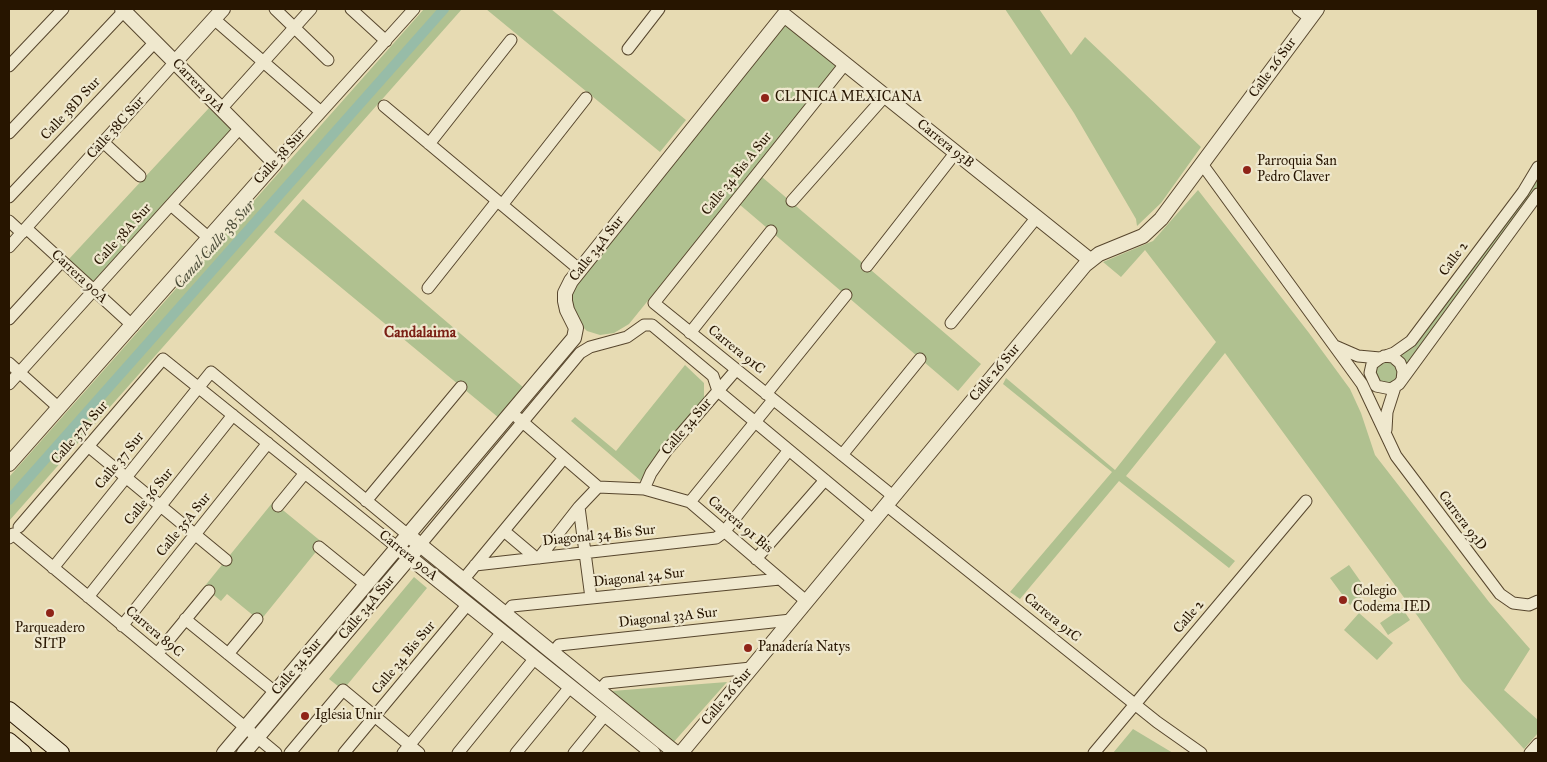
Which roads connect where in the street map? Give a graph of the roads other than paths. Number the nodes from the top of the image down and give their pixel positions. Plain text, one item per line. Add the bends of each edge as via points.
1 (63, 9) edge
2 (275, 9) edge
3 (311, 9) edge
4 (351, 9) edge
5 (414, 9) edge
6 (659, 9) edge
7 (1298, 9) edge
8 (123, 10) edge
9 (219, 12) edge
10 (780, 12) edge
11 (1313, 13) edge
12 (294, 28) junction
13 (386, 40) junction
14 (512, 40) dead end
15 (155, 42) junction
16 (628, 49) dead end
17 (328, 60) dead end
18 (175, 62) junction
19 (263, 62) junction
20 (845, 64) junction
21 (9, 66) edge
22 (885, 96) junction
23 (586, 98) dead end
24 (384, 106) dead end
25 (221, 109) junction
26 (321, 112) junction
27 (240, 128) junction
28 (9, 133) edge
29 (103, 142) junction
30 (429, 144) junction
31 (956, 152) junction
32 (275, 163) junction
33 (1202, 164) junction
34 (1538, 167) edge
35 (140, 176) dead end
36 (1538, 194) edge
37 (9, 197) edge
38 (792, 201) dead end
39 (500, 203) junction
40 (170, 205) junction
41 (1036, 217) junction
42 (9, 220) edge
43 (24, 230) junction
44 (771, 231) dead end
45 (209, 238) junction
46 (9, 247) edge
47 (1090, 260) junction
48 (62, 261) junction
49 (867, 266) dead end
50 (580, 270) junction
51 (428, 288) dead end
52 (94, 290) junction
53 (846, 296) dead end
54 (654, 303) joint
55 (663, 311) junction
56 (9, 319) edge
57 (951, 324) dead end
58 (652, 325) junction
59 (133, 326) junction
60 (690, 332) junction
61 (1331, 344) junction
62 (1382, 357) junction
63 (163, 359) joint
64 (920, 359) dead end
65 (9, 363) edge
66 (736, 370) junction
67 (211, 372) joint
68 (19, 373) junction
69 (9, 384) edge
70 (1398, 384) junction
71 (1369, 385) junction
72 (198, 387) junction
73 (461, 387) dead end
74 (718, 391) junction
75 (770, 397) junction
76 (59, 408) junction
77 (233, 415) junction
78 (517, 417) junction
79 (755, 422) junction
80 (1386, 437) junction
81 (268, 443) junction
82 (88, 446) junction
83 (790, 450) junction
84 (842, 456) junction
85 (564, 458) junction
86 (9, 464) edge
87 (305, 473) junction
88 (126, 478) junction
89 (825, 480) junction
90 (598, 486) junction
91 (644, 489) junction
92 (366, 500) junction
93 (889, 500) junction
94 (1306, 501) dead end
95 (690, 502) junction
96 (161, 506) junction
97 (278, 506) dead end
98 (579, 507) junction
99 (873, 520) junction
100 (504, 531) junction
101 (724, 532) junction
102 (13, 533) edge
103 (195, 534) junction
104 (408, 535) junction
105 (420, 545) junction
106 (320, 547) dead end
107 (398, 548) junction
108 (584, 553) junction
109 (410, 557) junction
110 (537, 558) junction
111 (756, 559) junction
112 (226, 560) dead end
113 (476, 565) junction
114 (54, 568) junction
115 (780, 579) junction
116 (463, 580) junction
117 (366, 585) junction
118 (209, 591) dead end
119 (88, 597) junction
120 (591, 598) junction
121 (806, 601) junction
122 (1534, 603) edge
123 (468, 604) junction
124 (505, 614) junction
125 (257, 619) dead end
126 (185, 620) junction
127 (791, 620) junction
128 (122, 626) junction
129 (502, 632) junction
130 (553, 653) junction
131 (157, 654) junction
132 (228, 654) junction
133 (535, 658) junction
134 (751, 668) junction
135 (570, 687) junction
136 (599, 691) junction
137 (275, 692) junction
138 (1135, 704) junction
139 (9, 710) edge
140 (605, 714) junction
141 (375, 716) junction
142 (245, 728) junction
143 (257, 738) junction
144 (9, 741) edge
145 (1538, 744) edge
146 (406, 749) edge
147 (23, 753) edge
148 (61, 753) edge
149 (224, 753) edge
150 (244, 753) edge
151 (276, 753) edge
152 (290, 753) edge
153 (344, 753) edge
154 (419, 753) edge
155 (458, 753) edge
156 (516, 753) edge
157 (574, 753) edge
158 (653, 753) edge
159 (676, 753) edge
160 (681, 753) edge
161 (1094, 753) edge
162 (1201, 753) edge
163 (1530, 753) edge

1 - 21 street
2 - 12 street
3 - 12 street
4 - 13 street
5 - 13 street, Calle 38 Sur
6 - 16 street
7 - 11 street
8 - 15 street, Carrera 91A
8 - 28 street
9 - 18 street, Calle 38C Sur
9 - 19 street
10 - 20 street, Carrera 93B
10 - 50 street, Calle 34A Sur
11 - 33 street, Calle 26 Sur
12 - 17 street
12 - 19 street
13 - 26 street, Calle 38 Sur
14 - 30 street
15 - 18 street, Carrera 91A
15 - 37 street, Calle 38D Sur
18 - 25 street, Carrera 91A
18 - 29 street, Calle 38C Sur
19 - 25 street
19 - 26 street
20 - 22 street, Carrera 93B
20 - 54 street, Calle 34 Bis A Sur
22 - 31 street, Carrera 93B
22 - 38 street
23 - 39 street
24 - 30 street
25 - 27 street, Carrera 91A
26 - 32 street, Calle 38 Sur
27 - 32 street, Carrera 91A
27 - 40 street, Calle 38A Sur
29 - 35 street
29 - 43 street, Calle 38C Sur
30 - 39 street
31 - 41 street, Carrera 93B
31 - 49 street
32 - 45 street, Calle 38 Sur
33 - 47 street, Calle 26 Sur via 1150,231
33 - 61 street
34 - 62 street, Calle 2 via 1420,332 1402,348
36 - 70 street
39 - 50 street
39 - 51 street
40 - 45 street
40 - 52 street, Calle 38A Sur
41 - 47 street, Carrera 93B
41 - 57 street
42 - 43 street, Carrera 90A
43 - 46 street, Calle 38C Sur
43 - 48 street, Carrera 90A
44 - 60 street
45 - 59 street, Calle 38 Sur
47 - 93 street, Calle 26 Sur
48 - 52 street, Carrera 90A
48 - 56 street
50 - 78 street, Calle 34A Sur via 565,292 567,310 576,334
52 - 59 street, Carrera 90A
52 - 68 street, Calle 38A Sur
53 - 75 street
54 - 55 street, Carrera 91C
55 - 58 street, Calle 34A Sur
55 - 60 street, Carrera 91C
58 - 74 street via 714,376
58 - 78 street, Calle 34A Sur via 644,325 627,337 585,349
59 - 76 street, Calle 38 Sur
60 - 66 street, Carrera 91C
61 - 62 street via 1358,356
61 - 71 street via 1356,377
62 - 70 street via 1392,357 1400,363 1403,371
62 - 71 street via 1372,364
63 - 72 street, Carrera 90A
63 - 82 street, Calle 37A Sur
64 - 84 street
65 - 68 street
66 - 74 street, Calle 34 Sur
66 - 75 street, Carrera 91C
67 - 72 street, Calle 37 Sur
67 - 92 street, Carrera 90A
68 - 69 street, Calle 38A Sur
68 - 76 street
70 - 71 street via 1380,389
70 - 80 street, Carrera 93D via 1386,412
71 - 80 street, Carrera 93D
72 - 77 street, Carrera 90A
72 - 88 street, Calle 37 Sur
73 - 92 street
74 - 79 street
74 - 91 street, Calle 34 Sur via 667,450 651,472
75 - 79 street
75 - 84 street, Carrera 91C
76 - 86 street, Calle 38 Sur
77 - 81 street, Carrera 90A
77 - 96 street, Calle 36 Sur
78 - 85 street
78 - 104 street, Calle 34A Sur
78 - 105 street, Calle 34A Sur
79 - 83 street
79 - 95 street
80 - 122 street, Carrera 93D via 1423,495 1500,594 1513,603
81 - 87 street, Carrera 90A
81 - 103 street, Calle 35A Sur
82 - 88 street
82 - 102 street, Calle 37A Sur
83 - 89 street
83 - 101 street
84 - 93 street, Carrera 91C
85 - 90 street
85 - 100 street
87 - 97 street
87 - 107 street, Carrera 90A
88 - 96 street
88 - 114 street, Calle 37 Sur
89 - 99 street
89 - 111 street
90 - 91 street, Carrera 91 Bis
90 - 98 street
91 - 95 street, Carrera 91 Bis
92 - 104 street, Carrera 90A
93 - 99 street, Calle 26 Sur
93 - 138 street, Carrera 91C
94 - 138 street, Calle 2
95 - 101 street, Carrera 91 Bis
96 - 103 street
96 - 119 street, Calle 36 Sur
98 - 108 street
98 - 110 street
99 - 121 street, Calle 26 Sur
100 - 110 street
100 - 113 street
101 - 108 street, Diagonal 34 Bis Sur via 716,538
101 - 111 street, Carrera 91 Bis
102 - 114 street, Carrera 89C
103 - 112 street
103 - 128 street, Calle 35A Sur
104 - 105 street, Carrera 90A
104 - 107 street, Calle 34 Sur
105 - 109 street, Calle 34A Sur
105 - 116 street, Carrera 90A
106 - 117 street
107 - 109 street, Carrera 90A
107 - 117 street, Calle 34 Sur
108 - 110 street, Diagonal 34 Bis Sur
108 - 120 street
109 - 123 street, Carrera 90A
109 - 143 street, Calle 34A Sur
110 - 113 street, Diagonal 34 Bis Sur
111 - 115 street, Carrera 91 Bis
113 - 116 street
114 - 119 street, Carrera 89C
115 - 120 street, Diagonal 34 Sur
115 - 121 street, Carrera 91 Bis
116 - 124 street, Carrera 90A
117 - 137 street, Calle 34 Sur
118 - 126 street
119 - 128 street, Carrera 89C
120 - 124 street, Diagonal 34 Sur via 512,606
121 - 127 street, Calle 26 Sur
123 - 129 street, Carrera 90A
123 - 141 street, Calle 34 Bis Sur
124 - 130 street, Carrera 90A
125 - 132 street
126 - 131 street
126 - 132 street
127 - 130 street, Diagonal 33A Sur via 559,645
127 - 134 street, Calle 26 Sur
128 - 131 street, Carrera 89C
129 - 133 street, Carrera 90A
129 - 146 street
130 - 136 street, Carrera 90A
131 - 142 street, Carrera 89C
132 - 137 street
133 - 135 street, Carrera 90A
133 - 155 street
134 - 136 street via 606,683
134 - 160 street, Calle 26 Sur
135 - 140 street, Carrera 90A
135 - 156 street
136 - 159 street, Carrera 90A
137 - 142 street, Calle 34 Sur
138 - 161 street, Calle 2
138 - 162 street, Carrera 91C
139 - 148 main road
140 - 157 street
140 - 158 street, Carrera 90A
141 - 146 street
141 - 152 street via 343,690
141 - 153 street, Calle 34 Bis Sur
142 - 143 street, Carrera 89C
142 - 149 street, Calle 34 Sur
143 - 150 street, Calle 34A Sur
143 - 151 street, Carrera 89C
144 - 147 main road
145 - 163 street
146 - 154 street

